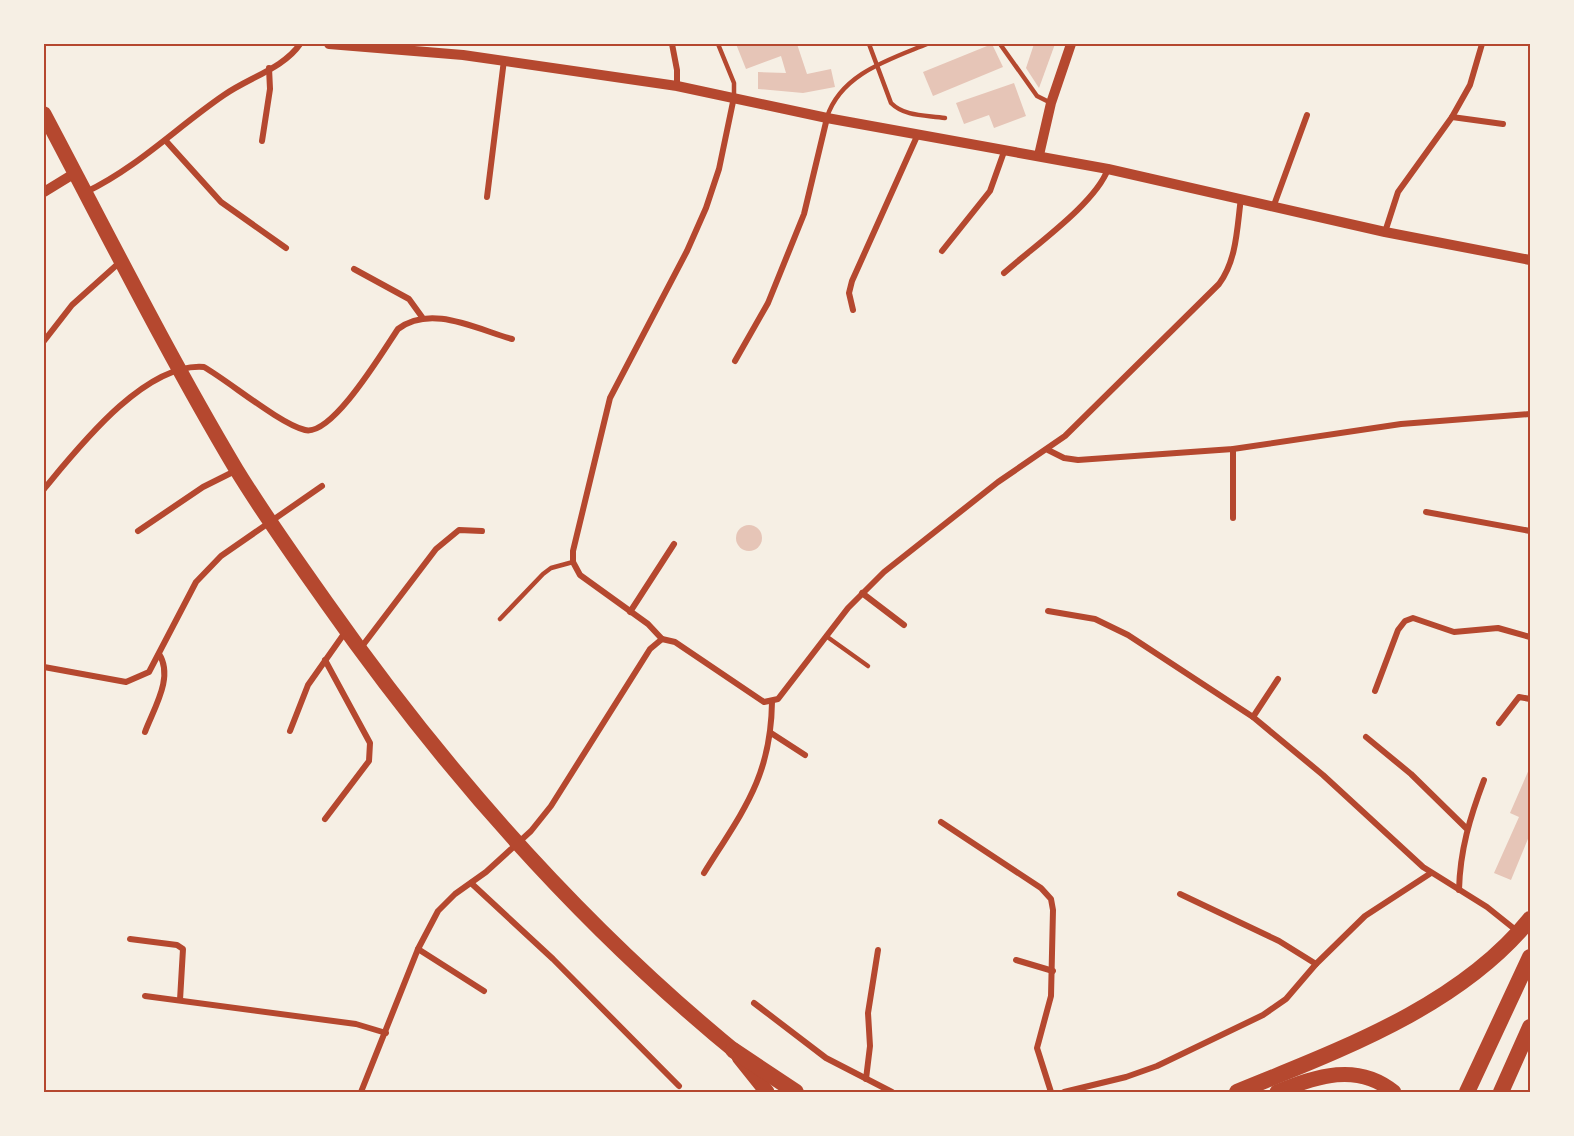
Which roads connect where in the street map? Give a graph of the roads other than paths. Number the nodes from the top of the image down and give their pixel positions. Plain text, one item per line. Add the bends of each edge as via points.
1 (300, 44) edge
2 (329, 44) edge
3 (672, 44) edge
4 (718, 44) edge
5 (869, 44) edge
6 (927, 44) edge
7 (1000, 44) edge
8 (1071, 44) edge
9 (1482, 44) edge
10 (355, 45) edge
11 (504, 60) junction
12 (877, 65) junction
13 (268, 68) junction
14 (677, 86) junction
15 (734, 97) junction
16 (1051, 103) junction
17 (44, 114) edge
18 (1307, 115) dead end
19 (1452, 117) junction
20 (827, 118) junction
21 (945, 118) dead end
22 (1503, 124) dead end
23 (918, 134) junction
24 (166, 141) junction
25 (262, 141) dead end
26 (1005, 149) junction
27 (1039, 155) junction
28 (1108, 169) junction
29 (75, 173) junction
30 (44, 192) edge
31 (86, 192) junction
32 (487, 197) dead end
33 (1241, 198) junction
34 (1274, 205) junction
35 (1385, 232) junction
36 (286, 248) dead end
37 (942, 251) dead end
38 (1530, 260) edge
39 (121, 262) junction
40 (354, 269) dead end
41 (1004, 273) dead end
42 (853, 310) dead end
43 (422, 317) junction
44 (512, 339) dead end
45 (44, 341) edge
46 (735, 361) dead end
47 (180, 370) junction
48 (1530, 414) edge
49 (1233, 449) junction
50 (1048, 450) junction
51 (237, 470) junction
52 (322, 486) dead end
53 (44, 489) edge
54 (1426, 512) dead end
55 (1233, 518) dead end
56 (269, 521) junction
57 (138, 531) dead end
58 (482, 531) dead end
59 (1530, 531) edge
60 (674, 544) dead end
61 (573, 562) junction
62 (862, 593) junction
63 (1048, 611) dead end
64 (630, 612) junction
65 (500, 619) dead end
66 (904, 625) dead end
67 (346, 631) junction
68 (826, 636) junction
69 (1530, 637) edge
70 (662, 639) junction
71 (360, 650) junction
72 (159, 654) junction
73 (325, 660) junction
74 (868, 666) dead end
75 (44, 667) edge
76 (1278, 679) dead end
77 (1375, 691) dead end
78 (1530, 699) edge
79 (772, 702) junction
80 (1253, 717) junction
81 (1499, 723) dead end
82 (290, 731) dead end
83 (145, 732) dead end
84 (771, 733) junction
85 (1366, 737) dead end
86 (805, 755) dead end
87 (1484, 780) dead end
88 (325, 819) dead end
89 (941, 822) dead end
90 (1466, 828) junction
91 (704, 873) dead end
92 (1431, 873) junction
93 (471, 883) junction
94 (1460, 890) junction
95 (1180, 894) dead end
96 (1530, 919) edge
97 (1519, 933) junction
98 (130, 939) dead end
99 (418, 949) junction
100 (878, 950) dead end
101 (1530, 957) edge
102 (1016, 960) dead end
103 (1316, 964) junction
104 (1053, 970) junction
105 (484, 991) dead end
106 (145, 996) dead end
107 (180, 1000) junction
108 (754, 1003) dead end
109 (1530, 1027) edge
110 (386, 1033) junction
111 (733, 1050) junction
112 (866, 1079) junction
113 (679, 1086) dead end
114 (361, 1092) edge
115 (767, 1092) edge
116 (786, 1092) edge
117 (796, 1092) edge
118 (892, 1092) edge
119 (1051, 1092) edge
120 (1064, 1092) edge
121 (1237, 1092) edge
122 (1277, 1092) edge
123 (1394, 1092) edge
124 (1467, 1092) edge
125 (1501, 1092) edge

1 - 13 street
2 - 10 street
3 - 14 street
4 - 15 lane via 734,83
5 - 12 lane
6 - 12 lane
7 - 16 lane via 1037,96
8 - 16 street
9 - 19 street via 1470,85
10 - 11 street
11 - 14 street
11 - 32 street
12 - 20 lane via 850,81 831,104
12 - 21 lane via 891,102 898,109
13 - 24 street via 218,99
13 - 25 street via 270,89
14 - 15 street
15 - 20 street
15 - 61 street via 719,169 706,208 610,398
16 - 27 street
17 - 29 main road
18 - 34 street
19 - 22 street
19 - 35 street via 1398,192
20 - 23 street
20 - 46 street via 804,214 768,303
23 - 26 street
23 - 42 street via 852,281 849,293
24 - 31 street via 129,169
24 - 36 street via 221,202
26 - 27 street
26 - 37 street via 990,191
27 - 28 street
28 - 33 street
28 - 41 street via 1103,183 1086,201
29 - 30 street
29 - 31 main road
31 - 39 main road
33 - 34 street
33 - 50 street via 1232,257 1219,284
34 - 35 street
35 - 38 street
39 - 45 street via 72,305
39 - 47 main road
40 - 43 street via 409,299
43 - 44 street
43 - 47 street via 398,329 334,418 320,429 307,431 287,422 204,367
47 - 51 main road
47 - 53 street via 148,384 119,406
48 - 49 street via 1401,424
49 - 50 street via 1078,460
49 - 55 street
50 - 62 street via 998,482
51 - 56 main road
51 - 57 street via 203,487
52 - 56 street
54 - 59 street
56 - 67 main road
56 - 72 street via 221,556 196,582
58 - 71 street via 459,530 436,549
60 - 64 street
61 - 64 street via 585,579
61 - 65 lane via 543,574
62 - 66 street
62 - 68 street
63 - 80 street via 1095,619 1128,635
64 - 70 street
67 - 71 main road
67 - 73 street
68 - 74 lane
68 - 79 street
69 - 77 street via 1498,628 1454,632 1413,618 1398,630
70 - 79 street via 675,642 756,698
70 - 93 street via 650,649 551,806 531,831
71 - 111 main road via 453,771 590,918
72 - 75 street via 149,672 126,682
72 - 83 street via 165,663 165,676
73 - 82 street via 308,685
73 - 88 street via 371,751 369,761
76 - 80 street
78 - 81 street via 1519,697
79 - 84 street
80 - 92 street
84 - 86 street
84 - 91 street via 764,769 754,792
85 - 90 street
87 - 90 street
89 - 104 street via 1041,888 1051,899
90 - 94 street
92 - 94 street
92 - 103 street via 1365,916
93 - 99 street via 438,911
93 - 113 street
94 - 97 street
95 - 103 street via 1279,941
96 - 97 highway
97 - 121 highway via 1454,990 1318,1059
98 - 107 street via 183,949
99 - 105 street
99 - 110 street
100 - 112 street via 868,1005 870,1046
101 - 124 highway
102 - 104 street
103 - 120 street via 1286,999 1226,1035 1126,1077
104 - 119 street via 1051,996 1037,1048
106 - 107 street
107 - 110 street via 356,1024
108 - 112 street via 826,1058
109 - 125 highway
110 - 114 street
111 - 115 main road
111 - 116 main road
111 - 117 highway
112 - 118 street
122 - 123 main road via 1312,1079 1346,1073 1383,1083

